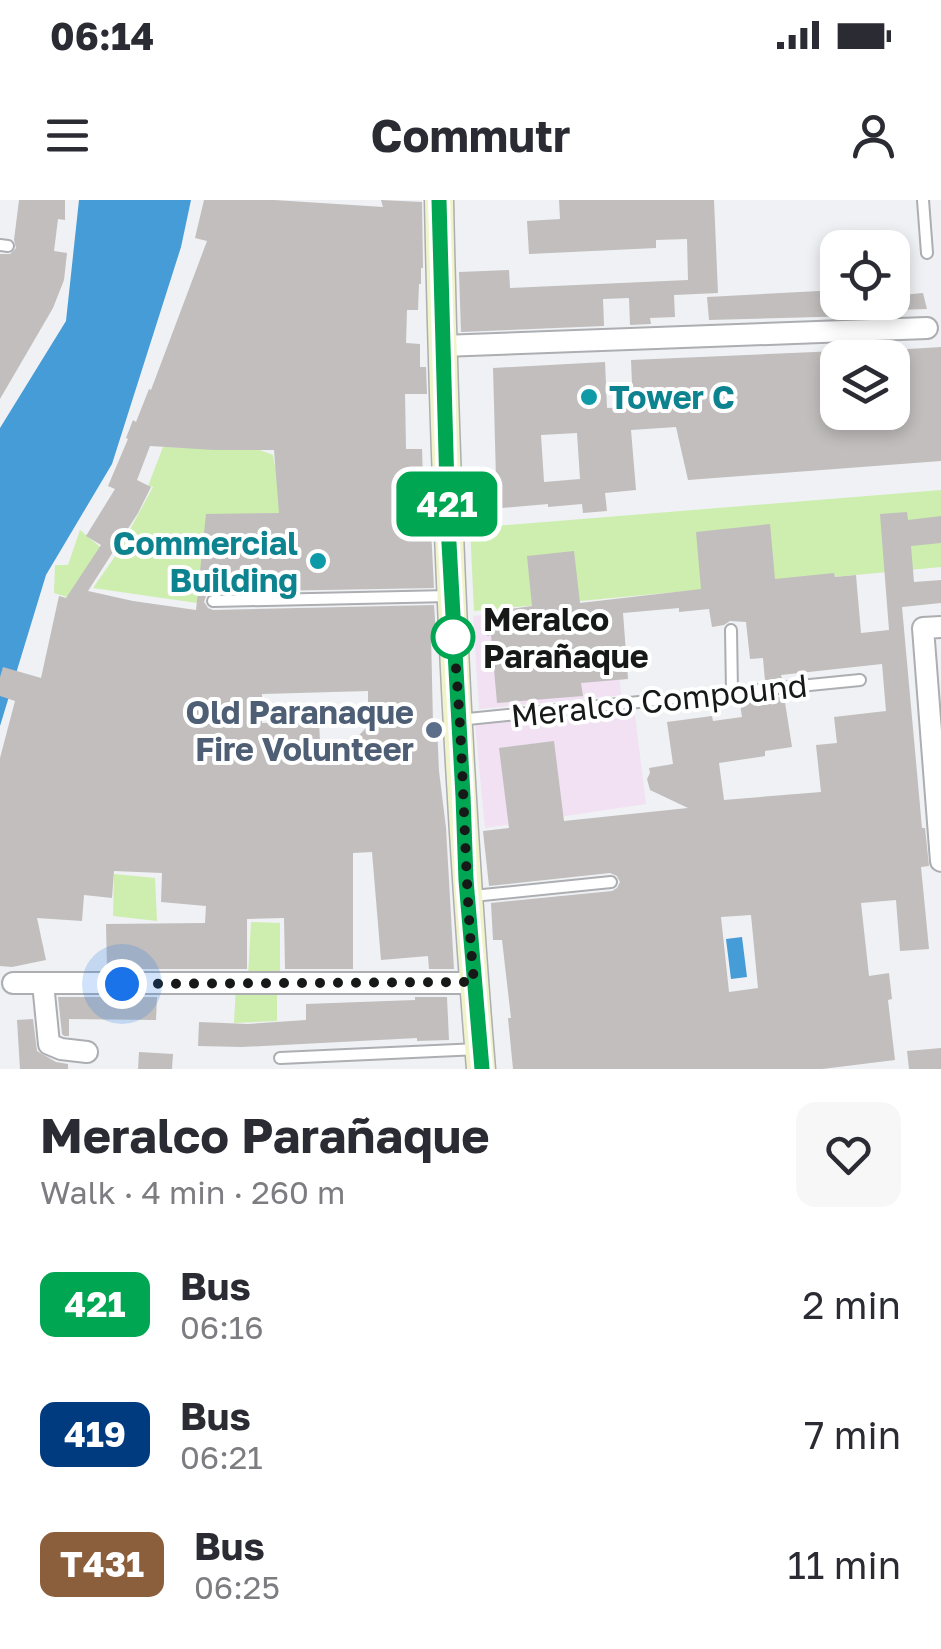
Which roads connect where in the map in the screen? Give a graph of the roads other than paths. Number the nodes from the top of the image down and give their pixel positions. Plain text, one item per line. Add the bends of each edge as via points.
1 (439, 200) edge
2 (923, 200) edge
3 (927, 253) dead end
4 (927, 328) dead end
5 (442, 346) junction
6 (452, 596) junction
7 (213, 601) dead end
8 (932, 628) edge
9 (731, 630) dead end
10 (860, 680) dead end
11 (732, 692) junction
12 (458, 720) junction
13 (941, 862) edge
14 (611, 882) dead end
15 (467, 896) junction
16 (474, 982) junction
17 (13, 983) dead end
18 (43, 984) junction
19 (87, 1052) dead end
20 (280, 1058) dead end
21 (481, 1059) edge

1 - 5 main road
2 - 3 lane
4 - 5 street
5 - 6 main road
6 - 7 lane
6 - 12 main road
8 - 13 street
9 - 11 lane
10 - 11 lane, Meralco Compound
11 - 12 lane, Meralco Compound
12 - 15 main road
14 - 15 lane
15 - 16 main road
16 - 18 street
16 - 21 main road
17 - 18 street
18 - 19 street via 48,1044
20 - 21 lane

